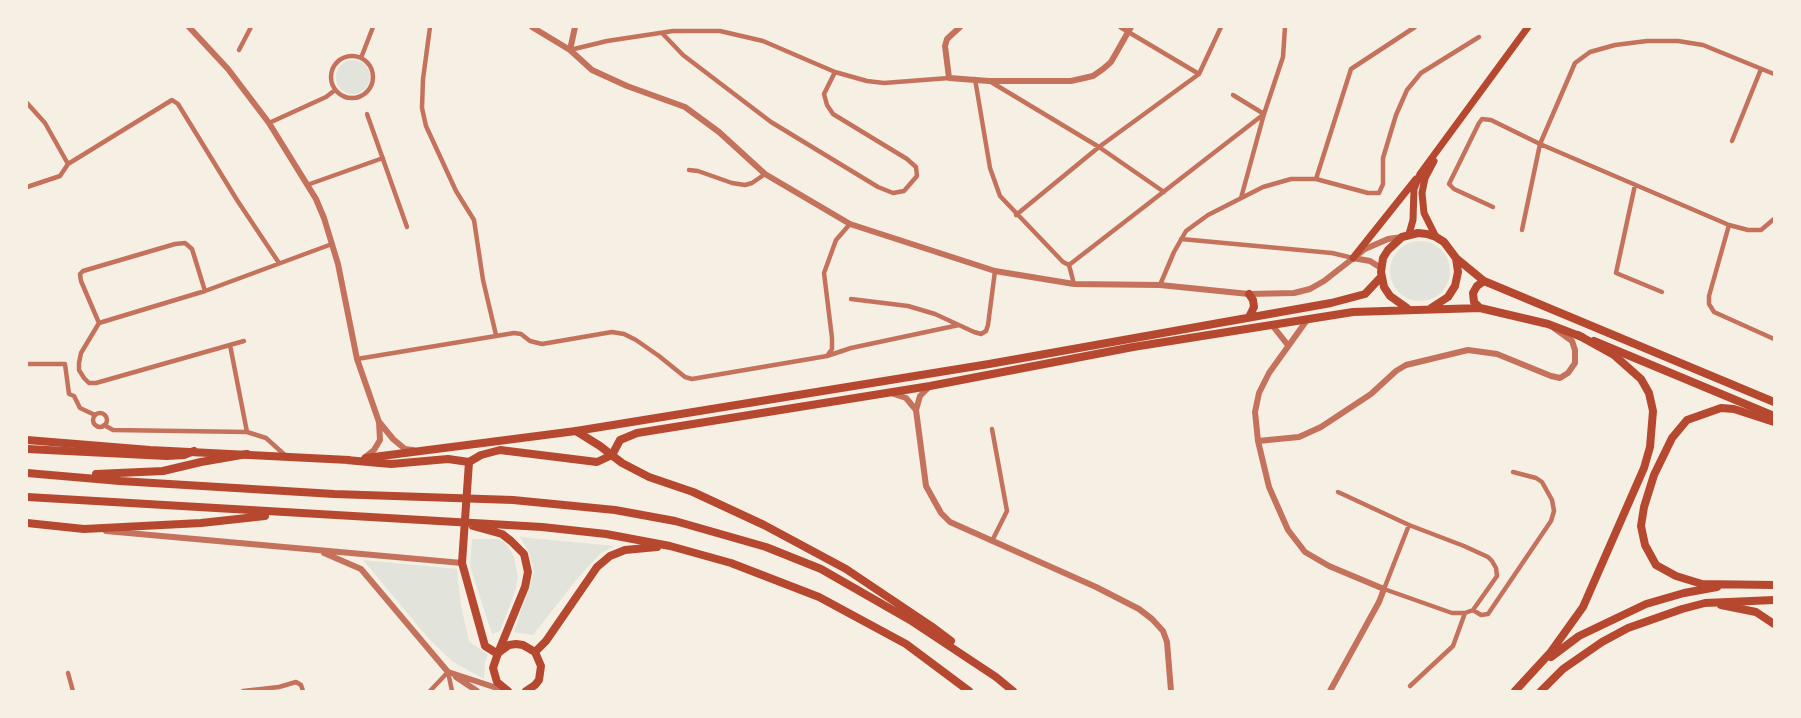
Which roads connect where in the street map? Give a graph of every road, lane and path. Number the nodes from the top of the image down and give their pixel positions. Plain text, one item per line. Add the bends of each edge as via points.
1 (189, 27) edge
2 (251, 27) edge
3 (430, 27) edge
4 (532, 27) edge
5 (575, 27) edge
6 (960, 27) edge
7 (1119, 27) edge
8 (1221, 27) edge
9 (1285, 27) edge
10 (1415, 27) edge
11 (1528, 27) edge
12 (372, 28) edge
13 (1130, 29) edge
14 (662, 33) junction
15 (1479, 37) dead end
16 (239, 50) dead end
17 (570, 50) junction
18 (362, 58) junction
19 (1761, 69) junction
20 (835, 72) junction
21 (1199, 74) junction
22 (1774, 74) edge
23 (949, 78) junction
24 (975, 79) junction
25 (989, 81) junction
26 (335, 90) junction
27 (1233, 95) dead end
28 (27, 103) edge
29 (367, 114) dead end
30 (1264, 114) junction
31 (269, 123) junction
32 (1732, 141) dead end
33 (1540, 144) junction
34 (1099, 147) junction
35 (1438, 150) junction
36 (383, 158) junction
37 (68, 164) junction
38 (689, 170) dead end
39 (765, 174) junction
40 (1420, 174) junction
41 (1316, 179) junction
42 (307, 185) junction
43 (1635, 185) junction
44 (27, 187) edge
45 (1164, 192) junction
46 (1241, 198) junction
47 (1493, 207) dead end
48 (1016, 215) junction
49 (1774, 219) edge
50 (850, 224) junction
51 (1729, 225) junction
52 (407, 227) dead end
53 (1522, 230) dead end
54 (1406, 236) junction
55 (1436, 237) junction
56 (1181, 239) junction
57 (332, 244) junction
58 (1353, 258) junction
59 (1456, 258) junction
60 (279, 263) junction
61 (1069, 265) junction
62 (995, 271) junction
63 (1381, 272) junction
64 (1484, 281) junction
65 (1074, 284) junction
66 (1160, 285) junction
67 (206, 291) junction
68 (1662, 292) dead end
69 (1249, 294) junction
70 (851, 299) dead end
71 (1480, 308) junction
72 (1409, 309) junction
73 (1426, 309) junction
74 (1249, 317) junction
75 (1308, 318) junction
76 (99, 323) junction
77 (1548, 324) junction
78 (959, 325) junction
79 (1272, 325) junction
80 (496, 335) junction
81 (1578, 335) junction
82 (1774, 339) edge
83 (244, 341) dead end
84 (1287, 344) junction
85 (230, 345) junction
86 (826, 356) junction
87 (357, 359) junction
88 (27, 364) edge
89 (930, 386) junction
90 (891, 393) junction
91 (1774, 402) edge
92 (916, 410) junction
93 (95, 415) junction
94 (1774, 416) edge
95 (379, 422) junction
96 (1774, 422) edge
97 (104, 425) junction
98 (992, 429) dead end
99 (576, 431) junction
100 (247, 432) junction
101 (27, 440) edge
102 (1258, 441) junction
103 (27, 449) edge
104 (194, 451) junction
105 (425, 451) junction
106 (247, 454) junction
107 (612, 455) junction
108 (286, 456) junction
109 (364, 459) junction
110 (346, 460) junction
111 (469, 462) junction
112 (1512, 471) dead end
113 (27, 473) edge
114 (1338, 492) dead end
115 (27, 496) edge
116 (289, 513) junction
117 (452, 521) junction
118 (29, 525) edge
119 (1409, 525) junction
120 (84, 529) junction
121 (992, 541) junction
122 (670, 546) junction
123 (318, 550) junction
124 (462, 562) junction
125 (1735, 584) junction
126 (1774, 585) edge
127 (1384, 589) junction
128 (1774, 600) edge
129 (1705, 603) junction
130 (1473, 610) junction
131 (1465, 613) junction
132 (1774, 624) edge
133 (535, 652) junction
134 (498, 654) junction
135 (940, 669) junction
136 (448, 672) junction
137 (68, 673) dead end
138 (1532, 674) junction
139 (541, 675) junction
140 (996, 676) junction
141 (1410, 686) dead end
142 (73, 691) edge
143 (243, 691) edge
144 (303, 691) edge
145 (430, 691) edge
146 (452, 691) edge
147 (477, 691) edge
148 (507, 691) edge
149 (526, 691) edge
150 (540, 691) edge
151 (958, 691) edge
152 (969, 691) edge
153 (1013, 691) edge
154 (1171, 691) edge
155 (1330, 691) edge
156 (1515, 691) edge
157 (1541, 691) edge

1 - 31 street via 228,69
2 - 16 street
3 - 80 street via 422,108 426,126 456,191 474,220
4 - 17 street
5 - 17 street
6 - 23 street via 945,46
7 - 13 street
8 - 21 street
9 - 30 street via 1283,57
10 - 41 street via 1352,69
11 - 35 main road
12 - 18 street
13 - 21 street
13 - 25 street via 1110,62 1083,80
14 - 17 street
14 - 20 street via 720,31 743,35
14 - 20 street via 683,55 771,122 878,188 894,193 904,191 916,176 916,167 833,114 827,105 824,94
15 - 41 street via 1421,73 1407,90 1383,158 1379,193
17 - 39 street via 592,70 685,107
18 - 26 street via 351,56 338,61 331,74
18 - 26 street via 372,68 373,83 369,90 352,98
19 - 22 street
19 - 32 street
19 - 33 street via 1703,45 1678,41 1615,45 1590,52 1575,63
20 - 23 street via 884,83
21 - 34 street
23 - 24 street
24 - 25 street
24 - 48 street via 990,168 1000,196
25 - 34 street
26 - 31 street
27 - 30 street
28 - 37 street via 45,123
29 - 36 street
30 - 45 street
30 - 46 street
31 - 42 street
33 - 43 street
33 - 47 street via 1491,120 1482,119 1479,123 1449,184
33 - 53 street
34 - 45 street
34 - 48 street
35 - 40 main road
35 - 55 main road via 1422,193 1424,213
36 - 42 street
36 - 52 street
37 - 44 street via 60,176
37 - 60 street via 172,100
38 - 39 street via 745,184
39 - 50 street
40 - 54 main road via 1414,189 1413,220
40 - 58 main road
41 - 46 street via 1291,179
42 - 57 street
43 - 51 street
43 - 68 street via 1616,273
45 - 61 street
46 - 56 street via 1208,215
48 - 61 street
49 - 51 street via 1761,230
50 - 62 street
50 - 86 street via 836,240 824,273 832,338 832,349
51 - 82 street via 1709,304 1714,312
54 - 55 main road via 1418,233
54 - 58 street via 1388,239
54 - 63 main road via 1388,250
55 - 59 main road
56 - 58 street
56 - 66 street
57 - 60 street
57 - 87 street
58 - 63 street via 1370,261
58 - 69 street via 1310,289
59 - 64 main road
59 - 73 main road via 1455,286 1437,306
60 - 67 street
61 - 65 street
62 - 65 street
62 - 78 street via 986,331 978,333
63 - 72 main road via 1390,296
63 - 74 main road via 1372,289 1358,297
64 - 71 main road via 1473,293
64 - 91 main road
65 - 66 street
66 - 69 street
67 - 76 street
67 - 76 street via 192,249 185,243 83,271 80,278
69 - 74 main road via 1254,307
70 - 78 street via 908,306
71 - 73 main road
71 - 77 main road
72 - 73 main road
72 - 75 main road
74 - 99 main road
75 - 79 main road
75 - 84 street
76 - 85 street via 79,363 89,383
77 - 81 main road
77 - 102 street via 1572,341 1575,350 1575,363 1560,378 1497,354 1468,350 1406,365 1371,394 1299,437
78 - 86 street
79 - 84 street
79 - 89 main road
80 - 86 street via 521,334 542,344 624,333 692,379
80 - 87 street
81 - 94 main road
81 - 138 main road via 1614,355 1641,379 1653,411 1650,447 1583,607
83 - 85 street
84 - 102 street via 1259,393 1255,412
85 - 100 street
87 - 95 street
88 - 93 street via 65,364 69,394 80,408
89 - 90 main road
89 - 92 street via 920,396
90 - 92 street via 906,398
90 - 107 main road via 637,433 620,440
92 - 121 street via 921,462 932,500 950,522
93 - 97 street via 96,425
93 - 97 street via 105,415
95 - 105 street via 405,449
95 - 109 street via 380,440
96 - 125 main road via 1721,408 1688,420 1672,438 1644,507 1641,526 1645,546 1656,565 1702,584
97 - 100 street via 113,430
98 - 121 street via 1007,511
99 - 105 main road
99 - 107 highway
100 - 108 street via 266,438
101 - 104 main road
102 - 127 street via 1269,487 1288,530 1305,552
103 - 104 highway via 167,456
104 - 106 main road
105 - 109 main road
106 - 108 main road
106 - 113 highway via 142,473
107 - 111 main road via 597,462 500,450
107 - 140 highway via 649,477 693,492 764,525 846,569
108 - 110 main road
109 - 110 main road
110 - 111 main road via 391,464 448,459
111 - 124 main road
112 - 130 street via 1542,482 1554,511 1488,614
113 - 140 highway via 333,494 513,500 615,510 675,521 766,547 821,569
114 - 119 street
115 - 116 highway
116 - 117 highway
116 - 120 highway via 201,523
117 - 122 highway via 606,534
117 - 134 highway via 501,534 524,554 528,572 525,587
118 - 120 highway
119 - 127 street
119 - 130 street via 1492,561 1497,576
120 - 123 street
121 - 154 street via 1096,587 1152,619 1167,642
122 - 133 highway via 625,550 610,556 597,567
122 - 135 highway via 731,563 819,597 906,644
123 - 124 street
123 - 136 street via 361,569
124 - 134 main road via 485,646
125 - 126 main road
125 - 138 main road via 1646,604 1579,636
127 - 131 street via 1452,613
127 - 155 street
128 - 129 main road
129 - 132 main road via 1756,612
129 - 157 main road via 1663,615 1602,642 1563,669
130 - 131 street
131 - 141 street via 1453,646
133 - 134 main road via 516,644
133 - 139 main road via 542,666
134 - 148 main road via 494,675
135 - 151 highway
135 - 152 highway
136 - 145 street
136 - 146 street
136 - 147 street
136 - 148 street
137 - 142 street
138 - 156 main road
139 - 149 main road
139 - 150 main road
140 - 153 highway
143 - 144 street via 296,682

